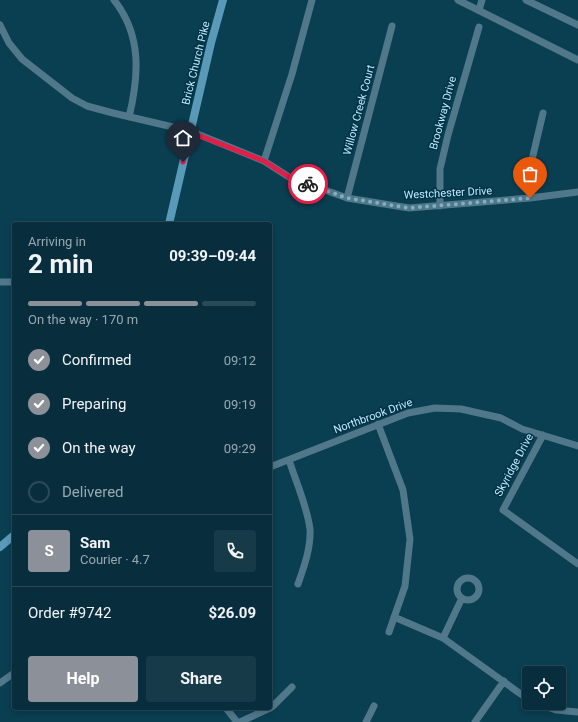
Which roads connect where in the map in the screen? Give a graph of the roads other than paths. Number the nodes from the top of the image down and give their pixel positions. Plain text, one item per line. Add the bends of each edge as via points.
1 (114, 0) edge
2 (223, 0) edge
3 (312, 0) edge
4 (458, 0) edge
5 (482, 0) edge
6 (526, 0) edge
7 (479, 10) junction
8 (0, 25) edge
9 (578, 25) edge
10 (392, 26) dead end
11 (479, 27) dead end
12 (578, 60) edge
13 (543, 113) dead end
14 (129, 117) junction
15 (190, 132) junction
16 (264, 161) junction
17 (578, 192) edge
18 (347, 198) junction
19 (530, 198) junction
20 (440, 206) junction
21 (169, 222) edge
22 (0, 282) edge
23 (12, 282) edge
24 (378, 424) junction
25 (543, 435) junction
26 (578, 446) edge
27 (289, 460) junction
28 (272, 466) edge
29 (12, 537) edge
30 (0, 547) edge
31 (578, 564) edge
32 (298, 584) dead end
33 (462, 598) dead end
34 (394, 617) junction
35 (389, 632) dead end
36 (444, 638) junction
37 (12, 675) edge
38 (504, 681) junction
39 (0, 684) edge
40 (292, 687) dead end
41 (522, 694) edge
42 (374, 706) dead end
43 (272, 707) edge
44 (228, 710) edge
45 (266, 710) edge
46 (556, 710) edge
47 (578, 712) edge
48 (239, 722) edge
49 (366, 722) edge
50 (475, 722) edge

1 - 14 street via 133,35 137,62
2 - 15 main road, Brick Church Pike
3 - 16 street
4 - 7 street
5 - 7 street
6 - 9 street
7 - 12 street
8 - 14 street, Westchester Drive via 9,43 22,59 72,98 87,106
10 - 18 street, Willow Creek Court
11 - 20 street, Brookway Drive via 440,169
13 - 19 street via 527,181
14 - 15 street, Westchester Drive
15 - 16 street, Westchester Drive
15 - 21 main road, Brick Church Pike
16 - 18 street, Westchester Drive via 289,177
17 - 19 street, Westchester Drive
18 - 20 street, Westchester Drive via 409,208
19 - 20 street, Westchester Drive
22 - 23 street
24 - 25 street, Northbrook Drive via 408,413 435,408 461,409 500,418 522,429
24 - 27 street, Northbrook Drive
24 - 34 street via 403,490 410,539 405,586
25 - 26 street, Northbrook Drive
25 - 31 street, Skyridge Drive via 503,510
27 - 28 street, Northbrook Drive
27 - 32 street via 310,529 306,558
29 - 30 main road
33 - 36 street
34 - 35 street
34 - 36 street
36 - 38 street
37 - 39 street
38 - 41 street
38 - 50 street
40 - 43 street
42 - 49 street
44 - 48 street
45 - 48 street
46 - 47 street

